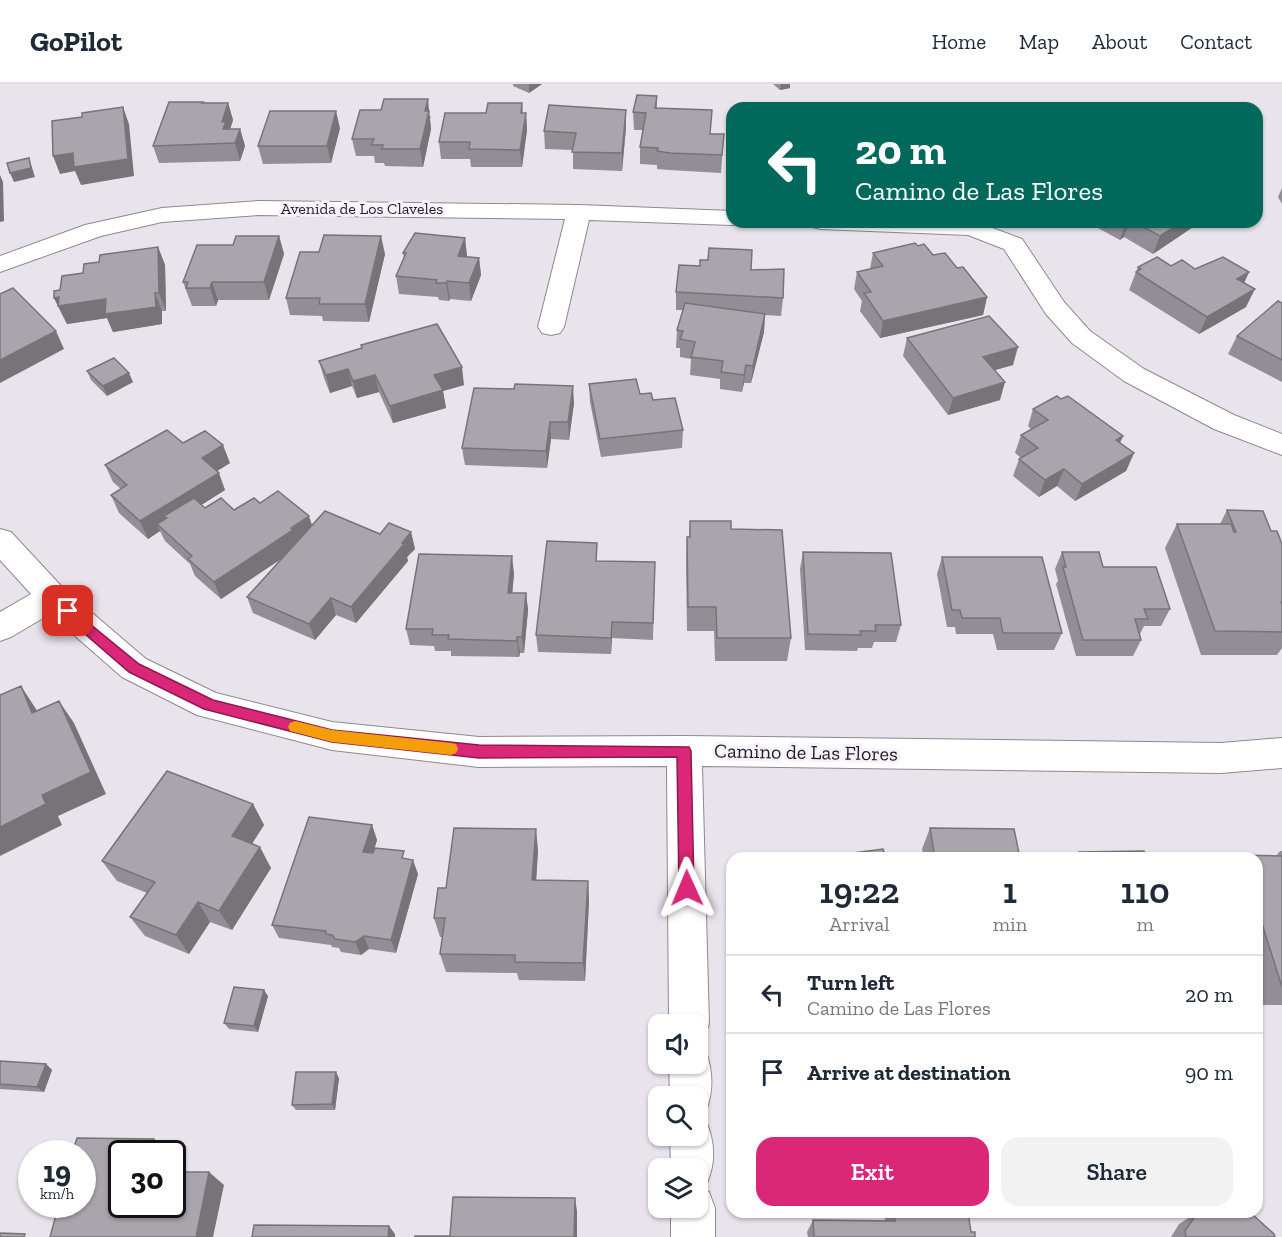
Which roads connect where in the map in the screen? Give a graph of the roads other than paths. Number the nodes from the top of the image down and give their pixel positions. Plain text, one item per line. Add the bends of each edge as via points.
1 (579, 212) junction
2 (726, 218) edge
3 (971, 228) edge
4 (0, 264) edge
5 (551, 327) dead end
6 (1282, 445) edge
7 (0, 540) edge
8 (52, 597) junction
9 (0, 628) edge
10 (684, 751) junction
11 (1282, 753) edge
12 (689, 1014) edge
13 (693, 1218) edge
14 (693, 1237) edge

1 - 2 street, Avenida de Los Claveles
1 - 4 street, Avenida de Los Claveles via 260,208 162,215 94,230
1 - 5 street
3 - 6 street via 1013,244 1055,308 1081,337 1134,375 1224,422
7 - 8 street, Camino de Las Flores
8 - 9 street
8 - 10 street, Camino de Las Flores via 134,668 200,701 332,736 479,752
10 - 11 street, Camino de Las Flores via 1221,758
10 - 12 street
13 - 14 street

